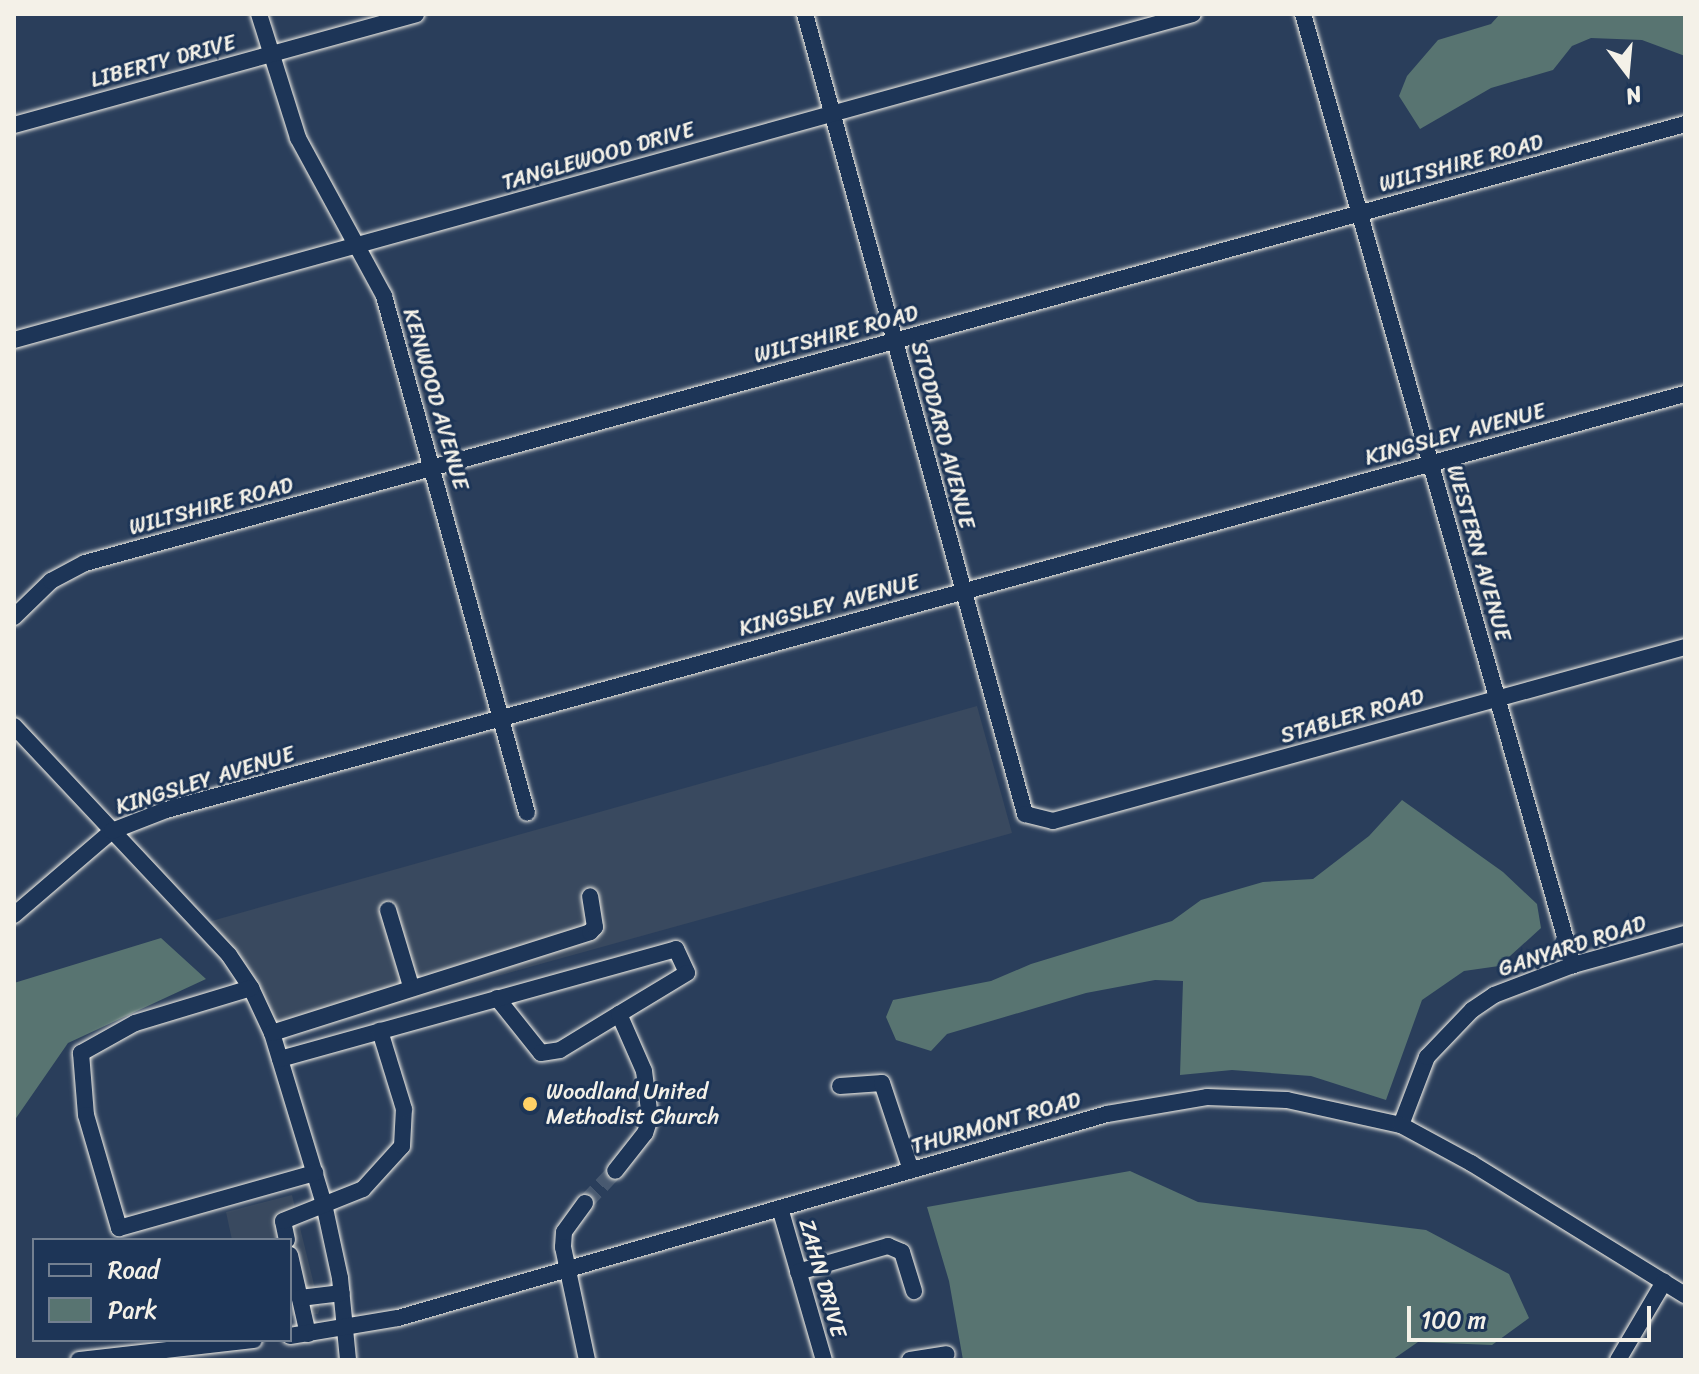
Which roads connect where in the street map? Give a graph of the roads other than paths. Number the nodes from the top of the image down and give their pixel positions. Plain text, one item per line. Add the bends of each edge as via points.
1 (259, 14) edge
2 (416, 14) edge
3 (805, 14) edge
4 (1193, 14) edge
5 (1303, 14) edge
6 (271, 54) junction
7 (835, 113) junction
8 (1685, 124) edge
9 (14, 125) edge
10 (1358, 214) junction
11 (360, 246) junction
12 (14, 340) edge
13 (895, 341) junction
14 (1685, 394) edge
15 (1430, 464) junction
16 (433, 468) junction
17 (962, 592) junction
18 (14, 617) edge
19 (1685, 647) edge
20 (1499, 696) junction
21 (501, 718) junction
22 (14, 726) edge
23 (527, 813) dead end
24 (1030, 817) joint
25 (112, 831) junction
26 (590, 896) dead end
27 (388, 910) dead end
28 (14, 915) edge
29 (1685, 934) edge
30 (1573, 965) junction
31 (411, 986) junction
32 (251, 988) junction
33 (497, 998) junction
34 (619, 1014) junction
35 (380, 1031) junction
36 (272, 1033) junction
37 (280, 1059) junction
38 (840, 1086) dead end
39 (1401, 1125) junction
40 (911, 1170) junction
41 (615, 1171) tunnel mouth
42 (315, 1173) junction
43 (585, 1203) tunnel mouth
44 (325, 1206) junction
45 (780, 1208) junction
46 (287, 1238) edge
47 (292, 1264) edge
48 (565, 1270) junction
49 (798, 1272) junction
50 (1664, 1282) junction
51 (914, 1291) dead end
52 (342, 1293) junction
53 (1685, 1295) edge
54 (300, 1298) junction
55 (346, 1330) junction
56 (308, 1334) junction
57 (292, 1336) edge
58 (236, 1342) edge
59 (947, 1354) dead end
60 (79, 1360) edge
61 (348, 1360) edge
62 (587, 1360) edge
63 (824, 1360) edge
64 (910, 1360) edge
65 (1618, 1360) edge

1 - 6 street, KENWOOD AVENUE
2 - 6 street, LIBERTY DRIVE
3 - 7 street, STODDARD AVENUE
4 - 7 street, TANGLEWOOD DRIVE
5 - 10 street, WESTERN AVENUE
6 - 9 street, LIBERTY DRIVE
6 - 11 street, KENWOOD AVENUE via 298,138
7 - 11 street, TANGLEWOOD DRIVE
7 - 13 street, STODDARD AVENUE
8 - 10 street, WILTSHIRE ROAD
10 - 13 street, WILTSHIRE ROAD
10 - 15 street, WESTERN AVENUE
11 - 12 street, TANGLEWOOD DRIVE
11 - 16 street, KENWOOD AVENUE via 384,296
13 - 16 street, WILTSHIRE ROAD
13 - 17 street, STODDARD AVENUE
14 - 15 street, KINGSLEY AVENUE
15 - 17 street, KINGSLEY AVENUE
15 - 20 street, WESTERN AVENUE
16 - 18 street, WILTSHIRE ROAD via 85,563 51,581
16 - 21 street, KENWOOD AVENUE
17 - 21 street, KINGSLEY AVENUE
17 - 24 street, STODDARD AVENUE via 1019,803
19 - 20 street, STABLER ROAD
20 - 24 street, STABLER ROAD via 1053,821
20 - 30 street, WESTERN AVENUE
21 - 23 street, KENWOOD AVENUE
21 - 25 street, KINGSLEY AVENUE via 166,810
22 - 25 street
25 - 28 street, KINGSLEY AVENUE
25 - 32 street via 229,955
26 - 31 street via 595,927 590,932
27 - 31 street
29 - 30 street, GANYARD ROAD
30 - 39 street, GANYARD ROAD via 1494,995 1461,1019 1427,1057
31 - 36 street
32 - 36 street
32 - 42 street via 135,1023 81,1053 86,1115 119,1228
33 - 34 street via 541,1053 560,1050
33 - 34 street via 676,949 687,973
33 - 35 street
34 - 41 street via 644,1071 650,1118 645,1133
35 - 37 street
35 - 44 street via 404,1109 402,1146 363,1189
36 - 37 street
37 - 42 street
38 - 40 street via 882,1083
39 - 40 street, THURMONT ROAD via 1287,1100 1182,1099 1107,1114
39 - 50 street, THURMONT ROAD
40 - 45 street, THURMONT ROAD
42 - 44 street
43 - 48 street via 564,1232
44 - 46 street via 283,1221
44 - 52 street
45 - 48 street, THURMONT ROAD
45 - 49 street, ZAHN DRIVE
47 - 54 street
48 - 55 street, THURMONT ROAD
48 - 62 street
49 - 51 street via 888,1246 902,1252
49 - 63 street, ZAHN DRIVE
50 - 53 street, THURMONT ROAD
50 - 65 street
52 - 54 street
52 - 55 street
54 - 56 street
55 - 56 street, THURMONT ROAD
55 - 61 street
56 - 57 street, THURMONT ROAD
58 - 60 street
59 - 64 street

